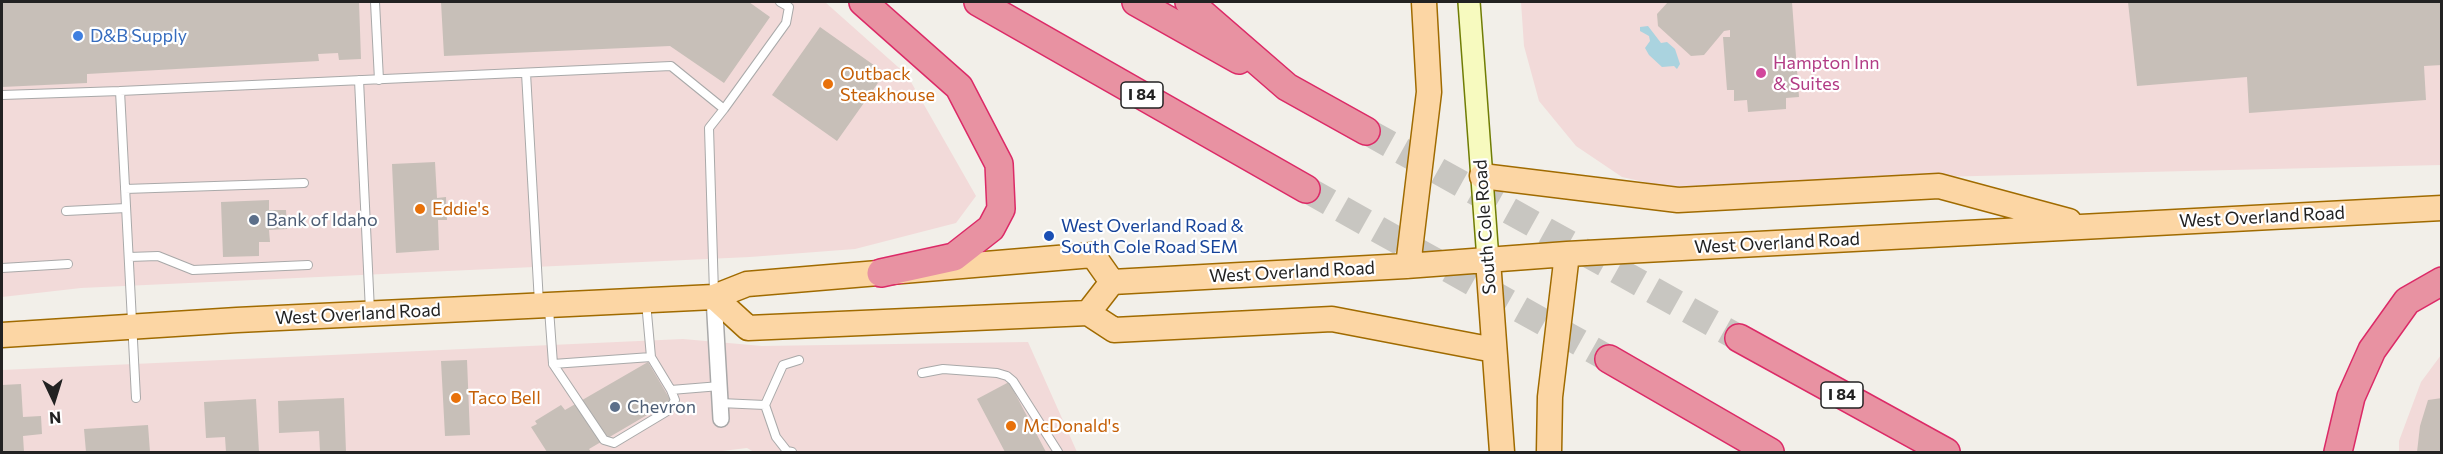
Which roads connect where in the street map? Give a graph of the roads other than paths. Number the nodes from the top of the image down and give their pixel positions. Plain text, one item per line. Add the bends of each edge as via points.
1 (375, 2) edge
2 (780, 2) edge
3 (863, 2) edge
4 (978, 2) edge
5 (1136, 2) edge
6 (1189, 2) edge
7 (1424, 2) edge
8 (1469, 2) edge
9 (526, 73) junction
10 (359, 80) junction
11 (379, 80) junction
12 (1287, 87) junction
13 (120, 91) junction
14 (2, 95) edge
15 (724, 109) junction
16 (1366, 131) tunnel mouth
17 (1482, 177) junction
18 (304, 183) dead end
19 (125, 189) junction
20 (1306, 189) tunnel mouth
21 (126, 208) junction
22 (2442, 208) edge
23 (66, 211) dead end
24 (2089, 226) junction
25 (1567, 254) junction
26 (129, 257) junction
27 (1488, 260) junction
28 (68, 264) dead end
29 (308, 265) dead end
30 (1408, 266) junction
31 (2, 268) edge
32 (881, 273) junction
33 (2442, 281) edge
34 (1112, 282) junction
35 (714, 297) junction
36 (646, 300) junction
37 (544, 304) junction
38 (370, 313) junction
39 (1088, 313) junction
40 (132, 326) junction
41 (2, 335) edge
42 (1739, 338) tunnel mouth
43 (1494, 350) junction
44 (651, 357) junction
45 (1609, 359) tunnel mouth
46 (799, 360) dead end
47 (553, 364) junction
48 (922, 373) dead end
49 (720, 386) junction
50 (671, 390) junction
51 (136, 398) dead end
52 (720, 403) junction
53 (765, 405) junction
54 (721, 419) dead end
55 (792, 453) edge
56 (1058, 453) edge
57 (1502, 453) edge
58 (1549, 453) edge
59 (1770, 453) edge
60 (1946, 453) edge
61 (2338, 453) edge

1 - 11 lane
2 - 15 lane via 789,7 784,27
3 - 32 highway via 959,87 999,164 1001,208 992,228 954,257
4 - 20 highway, I 84
5 - 12 highway
6 - 12 highway
7 - 30 main road via 1429,92
8 - 17 main road, South Cole Road
9 - 11 lane
9 - 15 lane via 671,66
9 - 37 lane
10 - 11 lane
10 - 13 lane
10 - 38 lane
12 - 16 highway
13 - 14 lane
13 - 19 lane
15 - 35 lane via 709,128
17 - 24 main road via 1678,200 1939,186
17 - 27 main road, South Cole Road
18 - 19 lane
19 - 21 lane
21 - 23 lane
21 - 26 lane
22 - 24 main road, West Overland Road
24 - 25 main road, West Overland Road
25 - 27 main road, West Overland Road
25 - 58 main road via 1550,397
26 - 29 lane via 158,256 193,270
26 - 40 lane
27 - 30 main road, West Overland Road
27 - 43 main road, South Cole Road
28 - 31 lane
30 - 34 main road, West Overland Road
32 - 34 main road, West Overland Road via 1093,255
32 - 35 main road, West Overland Road via 747,284
33 - 61 highway via 2407,301 2372,350 2351,397
34 - 39 main road
35 - 36 main road, West Overland Road
35 - 39 main road via 748,328
35 - 49 street
36 - 37 main road, West Overland Road
36 - 44 lane
37 - 38 main road, West Overland Road
37 - 47 lane
38 - 40 main road, West Overland Road
39 - 43 main road via 1114,330 1332,319
40 - 41 main road, West Overland Road
40 - 51 lane
42 - 60 highway, I 84
43 - 57 main road, South Cole Road
44 - 47 lane
44 - 50 lane
45 - 59 highway
46 - 53 lane via 783,365
47 - 50 lane via 604,440 614,443 669,410 675,400
48 - 56 lane via 943,369 1007,376
49 - 50 lane
49 - 52 street
52 - 53 lane
52 - 54 street
53 - 55 lane via 776,437

